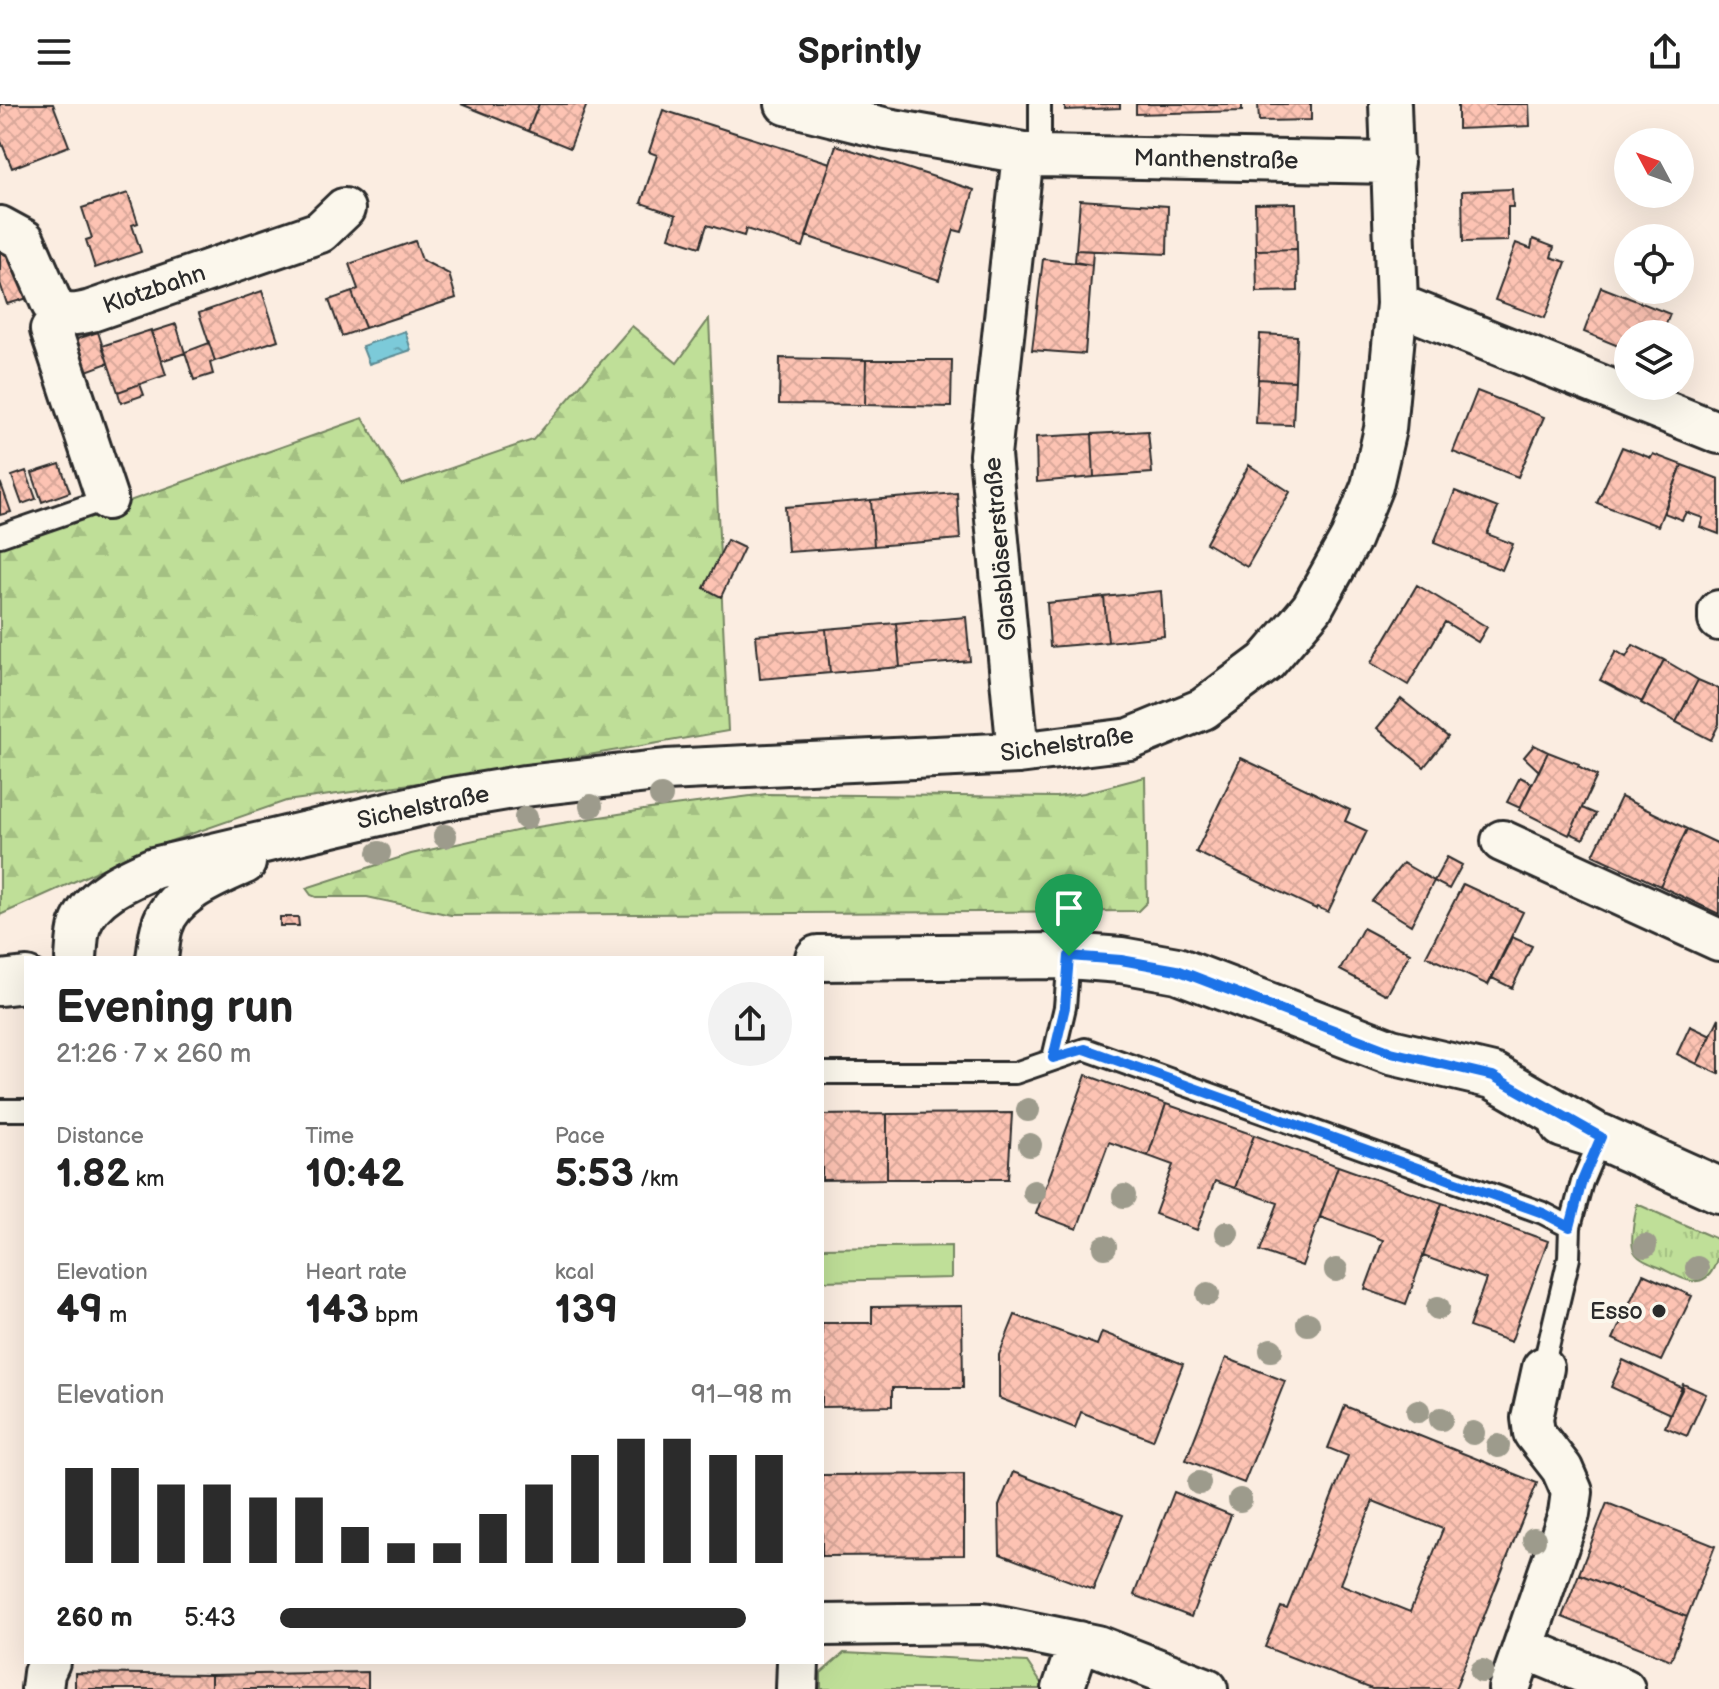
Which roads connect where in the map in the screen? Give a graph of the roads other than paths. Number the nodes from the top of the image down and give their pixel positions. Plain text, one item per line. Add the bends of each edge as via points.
1 (786, 104) edge
2 (1040, 104) edge
3 (1390, 104) edge
4 (1032, 155) junction
5 (1393, 163) junction
6 (344, 209) dead end
7 (0, 227) edge
8 (1397, 304) junction
9 (62, 314) junction
10 (1719, 433) edge
11 (107, 499) joint
12 (0, 536) edge
13 (1719, 611) edge
14 (1719, 620) edge
15 (1018, 753) junction
16 (310, 833) junction
17 (1502, 841) dead end
18 (1719, 940) edge
19 (76, 956) edge
20 (157, 956) edge
21 (1069, 956) junction
22 (824, 958) edge
23 (24, 980) edge
24 (0, 983) edge
25 (1053, 1058) junction
26 (824, 1073) edge
27 (0, 1110) edge
28 (24, 1110) edge
29 (1597, 1135) junction
30 (1719, 1190) edge
31 (1570, 1227) junction
32 (1543, 1368) joint
33 (824, 1625) edge
34 (1079, 1642) junction
35 (1524, 1648) junction
36 (48, 1664) edge
37 (798, 1664) edge
38 (42, 1689) edge
39 (797, 1689) edge
40 (1063, 1689) edge
41 (1207, 1689) edge
42 (1509, 1689) edge
43 (1624, 1689) edge

1 - 4 street, Manthenstraße
2 - 4 lane
3 - 5 street, Sichelstraße
4 - 5 street, Manthenstraße
4 - 15 street, Glasbläserstraße via 990,455
5 - 8 street, Sichelstraße
6 - 9 street, Klotzbahn via 320,232 91,311
7 - 9 street via 24,240 52,304
8 - 10 street
8 - 15 street, Sichelstraße via 1385,429 1372,486 1351,538 1312,608 1266,662 1203,709 1130,739
9 - 11 street via 51,330
11 - 12 lane
13 - 14 street
15 - 16 street, Sichelstraße via 666,770 447,799
16 - 19 street, Sichelstraße via 154,868 122,881 100,898 80,925
16 - 20 street, Sichelstraße via 183,896 162,923
17 - 18 street
21 - 22 main road
21 - 25 lane
21 - 29 main road via 1177,970 1391,1052 1493,1076
23 - 24 main road
25 - 26 lane via 1015,1073
25 - 31 lane via 1085,1049
27 - 28 lane
29 - 30 main road
29 - 31 lane
31 - 32 lane via 1569,1258
32 - 35 street via 1532,1418 1534,1433 1562,1469 1572,1492
33 - 34 street via 984,1623
34 - 40 street
34 - 41 street
35 - 42 street
35 - 43 street
36 - 38 street
37 - 39 street

